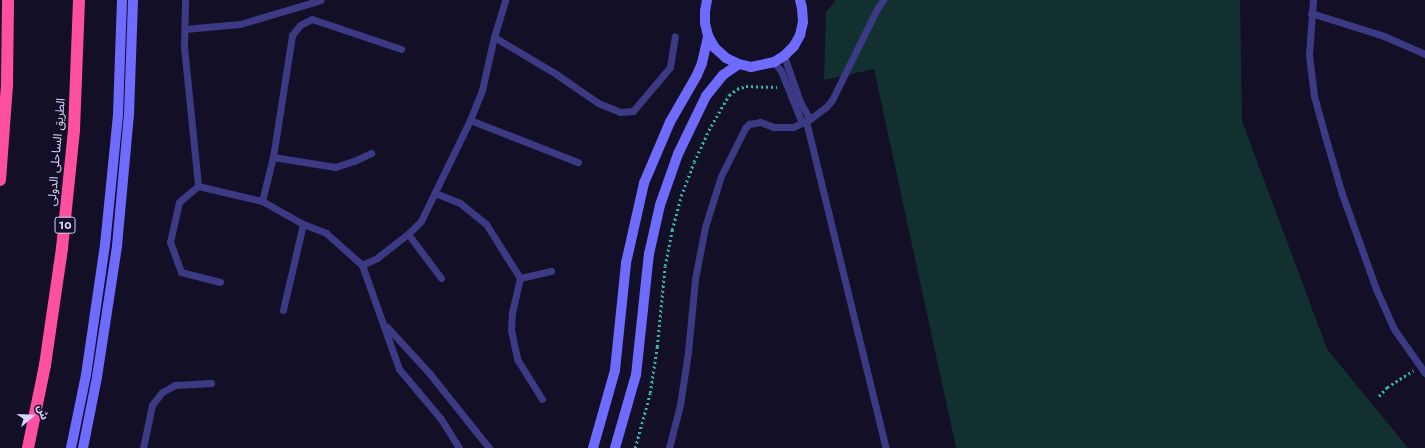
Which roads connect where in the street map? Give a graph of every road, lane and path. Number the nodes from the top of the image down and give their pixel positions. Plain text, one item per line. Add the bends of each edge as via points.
1 (8, 0) edge
2 (79, 0) edge
3 (122, 0) edge
4 (133, 0) edge
5 (185, 0) edge
6 (321, 0) edge
7 (505, 0) edge
8 (708, 0) edge
9 (800, 0) edge
10 (884, 0) edge
11 (1313, 0) edge
12 (1311, 13) junction
13 (185, 29) junction
14 (675, 36) dead end
15 (708, 36) junction
16 (494, 37) junction
17 (401, 50) dead end
18 (1425, 54) edge
19 (784, 56) junction
20 (774, 62) junction
21 (739, 64) junction
22 (787, 85) junction
23 (470, 120) junction
24 (806, 121) junction
25 (371, 153) dead end
26 (273, 157) junction
27 (578, 162) dead end
28 (0, 180) edge
29 (198, 186) junction
30 (435, 193) junction
31 (262, 201) junction
32 (303, 224) junction
33 (408, 234) junction
34 (362, 265) junction
35 (551, 271) dead end
36 (441, 278) dead end
37 (520, 278) junction
38 (220, 282) dead end
39 (282, 310) dead end
40 (385, 326) junction
41 (1419, 367) junction
42 (1425, 373) edge
43 (211, 384) dead end
44 (1379, 396) dead end
45 (542, 399) dead end
46 (28, 448) edge
47 (71, 448) edge
48 (82, 448) edge
49 (143, 448) edge
50 (459, 448) edge
51 (489, 448) edge
52 (593, 448) edge
53 (615, 448) edge
54 (635, 448) edge
55 (669, 448) edge
56 (886, 448) edge

1 - 28 highway via 7,84
2 - 46 highway, الطريق الساحلى الدولى / 10 via 74,122 63,240 45,365
3 - 47 street via 118,114 105,245 86,375
4 - 48 street via 129,114 117,246 97,377
5 - 13 lane
6 - 13 lane via 240,24
7 - 16 lane
8 - 15 street via 705,11
9 - 19 street via 803,22 800,35
10 - 24 lane via 878,7 832,100
11 - 12 lane
12 - 18 lane via 1384,36
12 - 41 lane via 1309,55 1314,96 1340,187 1376,289 1394,329
13 - 29 lane via 184,47
14 - 16 lane via 670,67 633,111 620,112 598,103
15 - 21 street via 721,53
15 - 52 street via 697,76 670,122 644,183 626,263 615,370
16 - 23 lane via 482,90
17 - 26 lane via 312,19 300,25 292,35
19 - 20 street
19 - 24 lane
20 - 21 street via 751,67
20 - 22 lane
21 - 53 street via 723,76 706,96 678,154 660,205 649,254 636,375
22 - 24 lane
22 - 54 path via 746,86 729,95 694,162 672,230 665,266 650,393
23 - 27 lane
23 - 30 lane
24 - 55 lane via 784,128 760,122 749,124 721,176 705,227 695,279 680,405
24 - 56 lane
25 - 26 lane via 335,167
26 - 31 lane
29 - 31 lane
29 - 38 lane via 179,202 170,242 181,272
30 - 33 lane via 422,221
30 - 37 lane via 460,203 486,224
31 - 32 lane
32 - 34 lane via 326,233
32 - 39 lane
33 - 34 lane via 377,258
33 - 36 lane
34 - 40 lane
35 - 37 lane
37 - 45 lane via 512,312 511,330 517,359
40 - 50 lane via 399,369 441,419
40 - 51 lane via 430,374
41 - 42 lane
41 - 44 path via 1387,387
43 - 49 lane via 175,385 162,392 152,406

